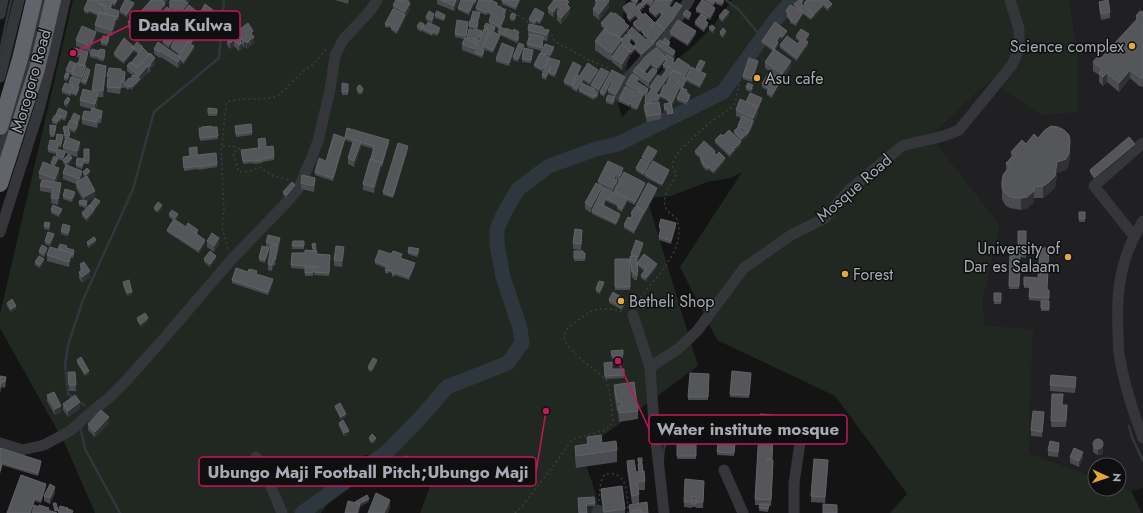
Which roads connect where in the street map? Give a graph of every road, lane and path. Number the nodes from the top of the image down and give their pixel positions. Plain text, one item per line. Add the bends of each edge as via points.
1 (3, 0) edge
2 (19, 0) edge
3 (34, 0) edge
4 (42, 0) edge
5 (53, 0) edge
6 (65, 0) edge
7 (377, 0) edge
8 (688, 0) edge
9 (795, 0) edge
10 (1010, 0) edge
11 (495, 3) edge
12 (0, 14) edge
13 (532, 25) edge
14 (772, 28) edge
15 (546, 33) edge
16 (763, 40) edge
17 (332, 42) dead end
18 (0, 77) edge
19 (628, 80) junction
20 (621, 97) edge
21 (0, 127) edge
22 (1143, 144) edge
23 (222, 146) junction
24 (0, 156) edge
25 (301, 182) junction
26 (0, 184) edge
27 (1143, 221) edge
28 (0, 232) edge
29 (1134, 236) junction
30 (232, 259) junction
31 (634, 310) junction
32 (650, 368) junction
33 (803, 423) dead end
34 (1143, 438) edge
35 (0, 443) edge
36 (256, 458) dead end
37 (724, 470) dead end
38 (281, 511) edge
39 (597, 512) edge
40 (515, 513) edge
41 (628, 513) edge
42 (664, 513) edge
43 (743, 513) edge
44 (794, 513) edge

1 - 12 street
2 - 18 street
3 - 21 highway, Morogoro Road
4 - 24 street, Morogoro Road via 23,82
5 - 26 highway, Morogoro Road via 37,69
6 - 28 street via 39,110
7 - 25 street via 343,40 335,56 318,141
8 - 19 street via 661,43
9 - 14 path
10 - 32 street, Mosque Road via 1019,30 1018,52 1012,65 959,130 949,136 902,146 848,191 825,218 791,235 744,268 697,331 678,349
11 - 13 path
15 - 19 path via 552,35 556,42
16 - 31 path via 743,67 735,103 679,150 675,158 673,168 676,174 664,201 666,209 677,219 678,244
17 - 23 path via 312,65 278,96 229,101 225,110
19 - 20 street
22 - 29 street via 1094,186
23 - 25 path via 239,149 233,153 239,172 259,167 273,176
23 - 30 path via 222,228
25 - 30 street via 287,202
27 - 29 street
29 - 34 street via 1119,282 1117,314 1119,352 1124,379
30 - 35 street via 123,384 70,431 44,445 22,450
31 - 32 street
31 - 40 path via 596,309 565,332 564,338 568,346 606,381 614,422 606,430 576,438 571,442
32 - 42 street
33 - 44 street via 794,483
36 - 38 street
37 - 43 street
39 - 41 path via 602,477 605,474 617,474 625,486

